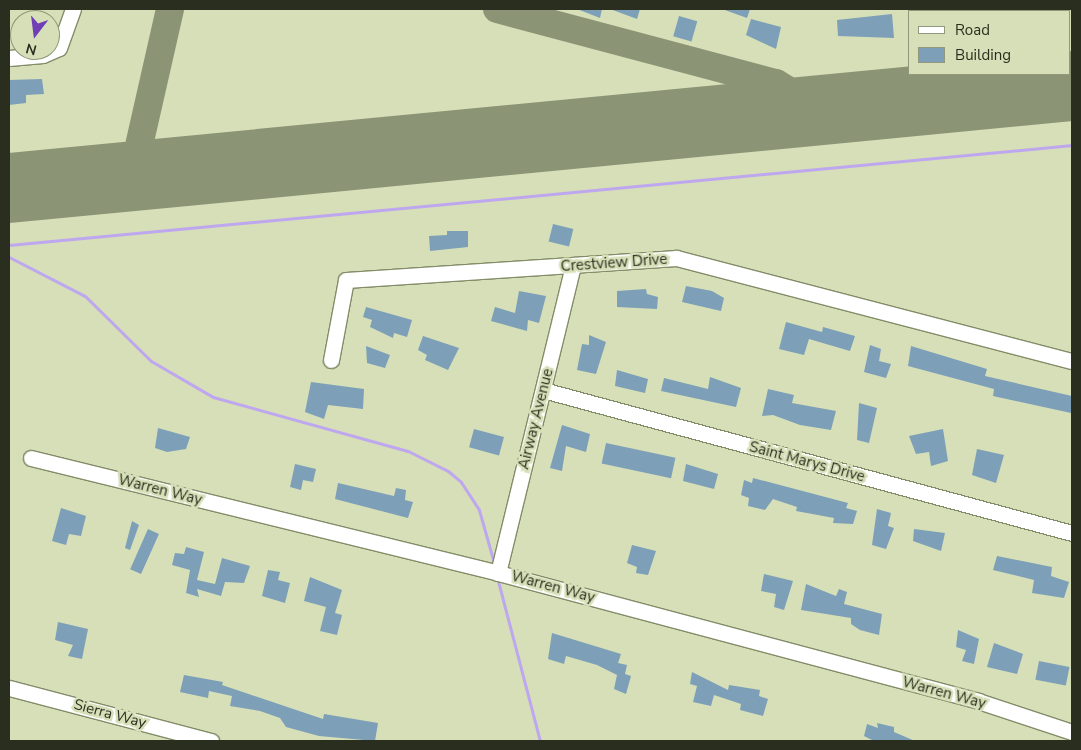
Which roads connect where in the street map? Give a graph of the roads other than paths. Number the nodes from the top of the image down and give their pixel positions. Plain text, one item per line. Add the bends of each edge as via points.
1 (73, 9) edge
2 (9, 58) edge
3 (573, 266) junction
4 (331, 360) dead end
5 (1072, 361) edge
6 (543, 390) junction
7 (30, 458) dead end
8 (1072, 534) edge
9 (498, 573) junction
10 (9, 688) edge
11 (1072, 732) edge
12 (211, 741) edge

1 - 2 street via 59,48 43,55
3 - 4 street, Crestview Drive via 346,280
3 - 5 street, Crestview Drive via 676,258
3 - 6 street, Airway Avenue
6 - 8 street, Saint Marys Drive
6 - 9 street, Airway Avenue
7 - 9 street, Warren Way
9 - 11 street, Warren Way via 978,702
10 - 12 street, Sierra Way

